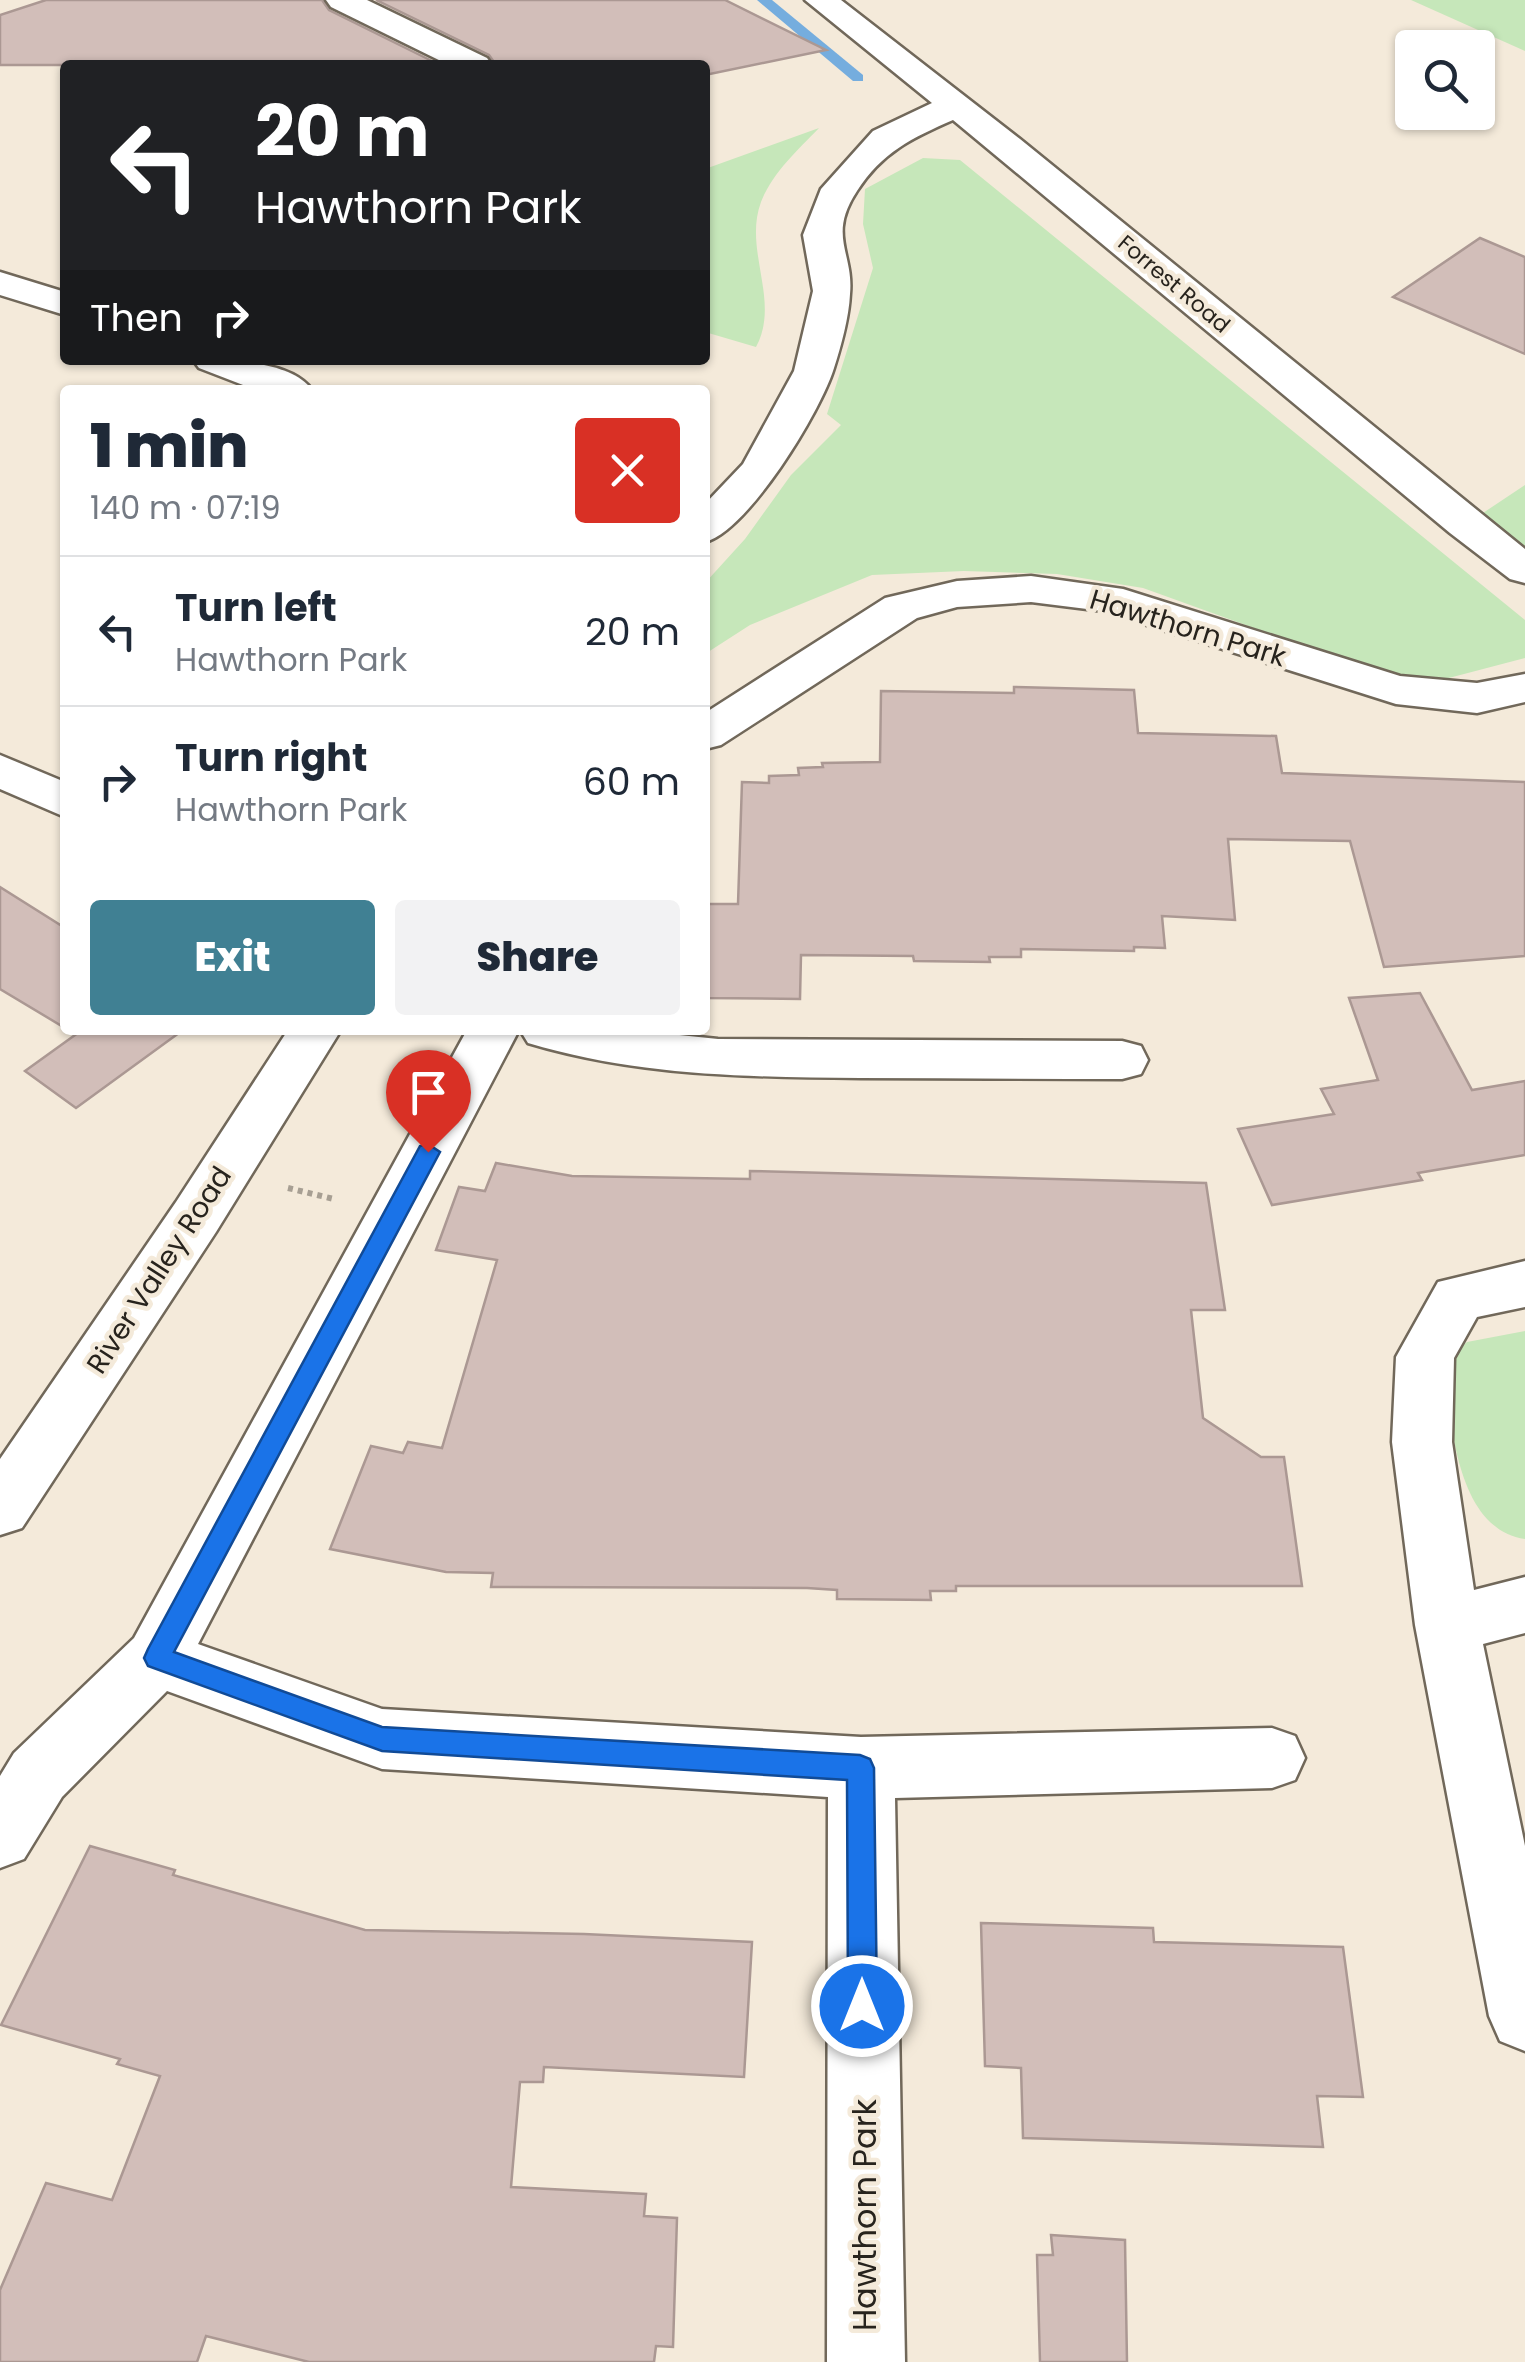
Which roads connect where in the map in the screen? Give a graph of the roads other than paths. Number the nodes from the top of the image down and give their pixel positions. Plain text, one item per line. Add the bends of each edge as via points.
1 (342, 0) edge
2 (821, 0) edge
3 (465, 60) edge
4 (954, 106) junction
5 (0, 283) edge
6 (60, 302) edge
7 (226, 365) edge
8 (279, 385) edge
9 (710, 524) edge
10 (1525, 570) edge
11 (1525, 688) edge
12 (710, 731) edge
13 (0, 770) edge
14 (60, 799) edge
15 (312, 1035) edge
16 (491, 1035) edge
17 (568, 1035) edge
18 (1122, 1060) dead end
19 (1525, 1284) edge
20 (0, 1509) edge
21 (1525, 1605) edge
22 (1447, 1625) junction
23 (157, 1658) junction
24 (1272, 1758) dead end
25 (860, 1768) junction
26 (0, 1836) edge
27 (1525, 2016) edge
28 (866, 2362) edge

1 - 3 street
2 - 4 street, Forrest Road
4 - 9 street via 884,138 839,189 820,236 832,290 814,371 760,470
4 - 10 street, Forrest Road
5 - 6 street
7 - 8 street
11 - 12 street, Hawthorn Park via 1477,698 1396,690 1108,598 1012,590 956,594 901,608
13 - 14 street
15 - 20 street, River Valley Road
16 - 23 street
17 - 18 street via 718,1058
19 - 22 street via 1458,1298 1425,1357 1422,1442
21 - 22 street
22 - 27 street
23 - 25 street via 382,1739
23 - 26 street via 38,1775
24 - 25 street
25 - 28 street, Hawthorn Park

